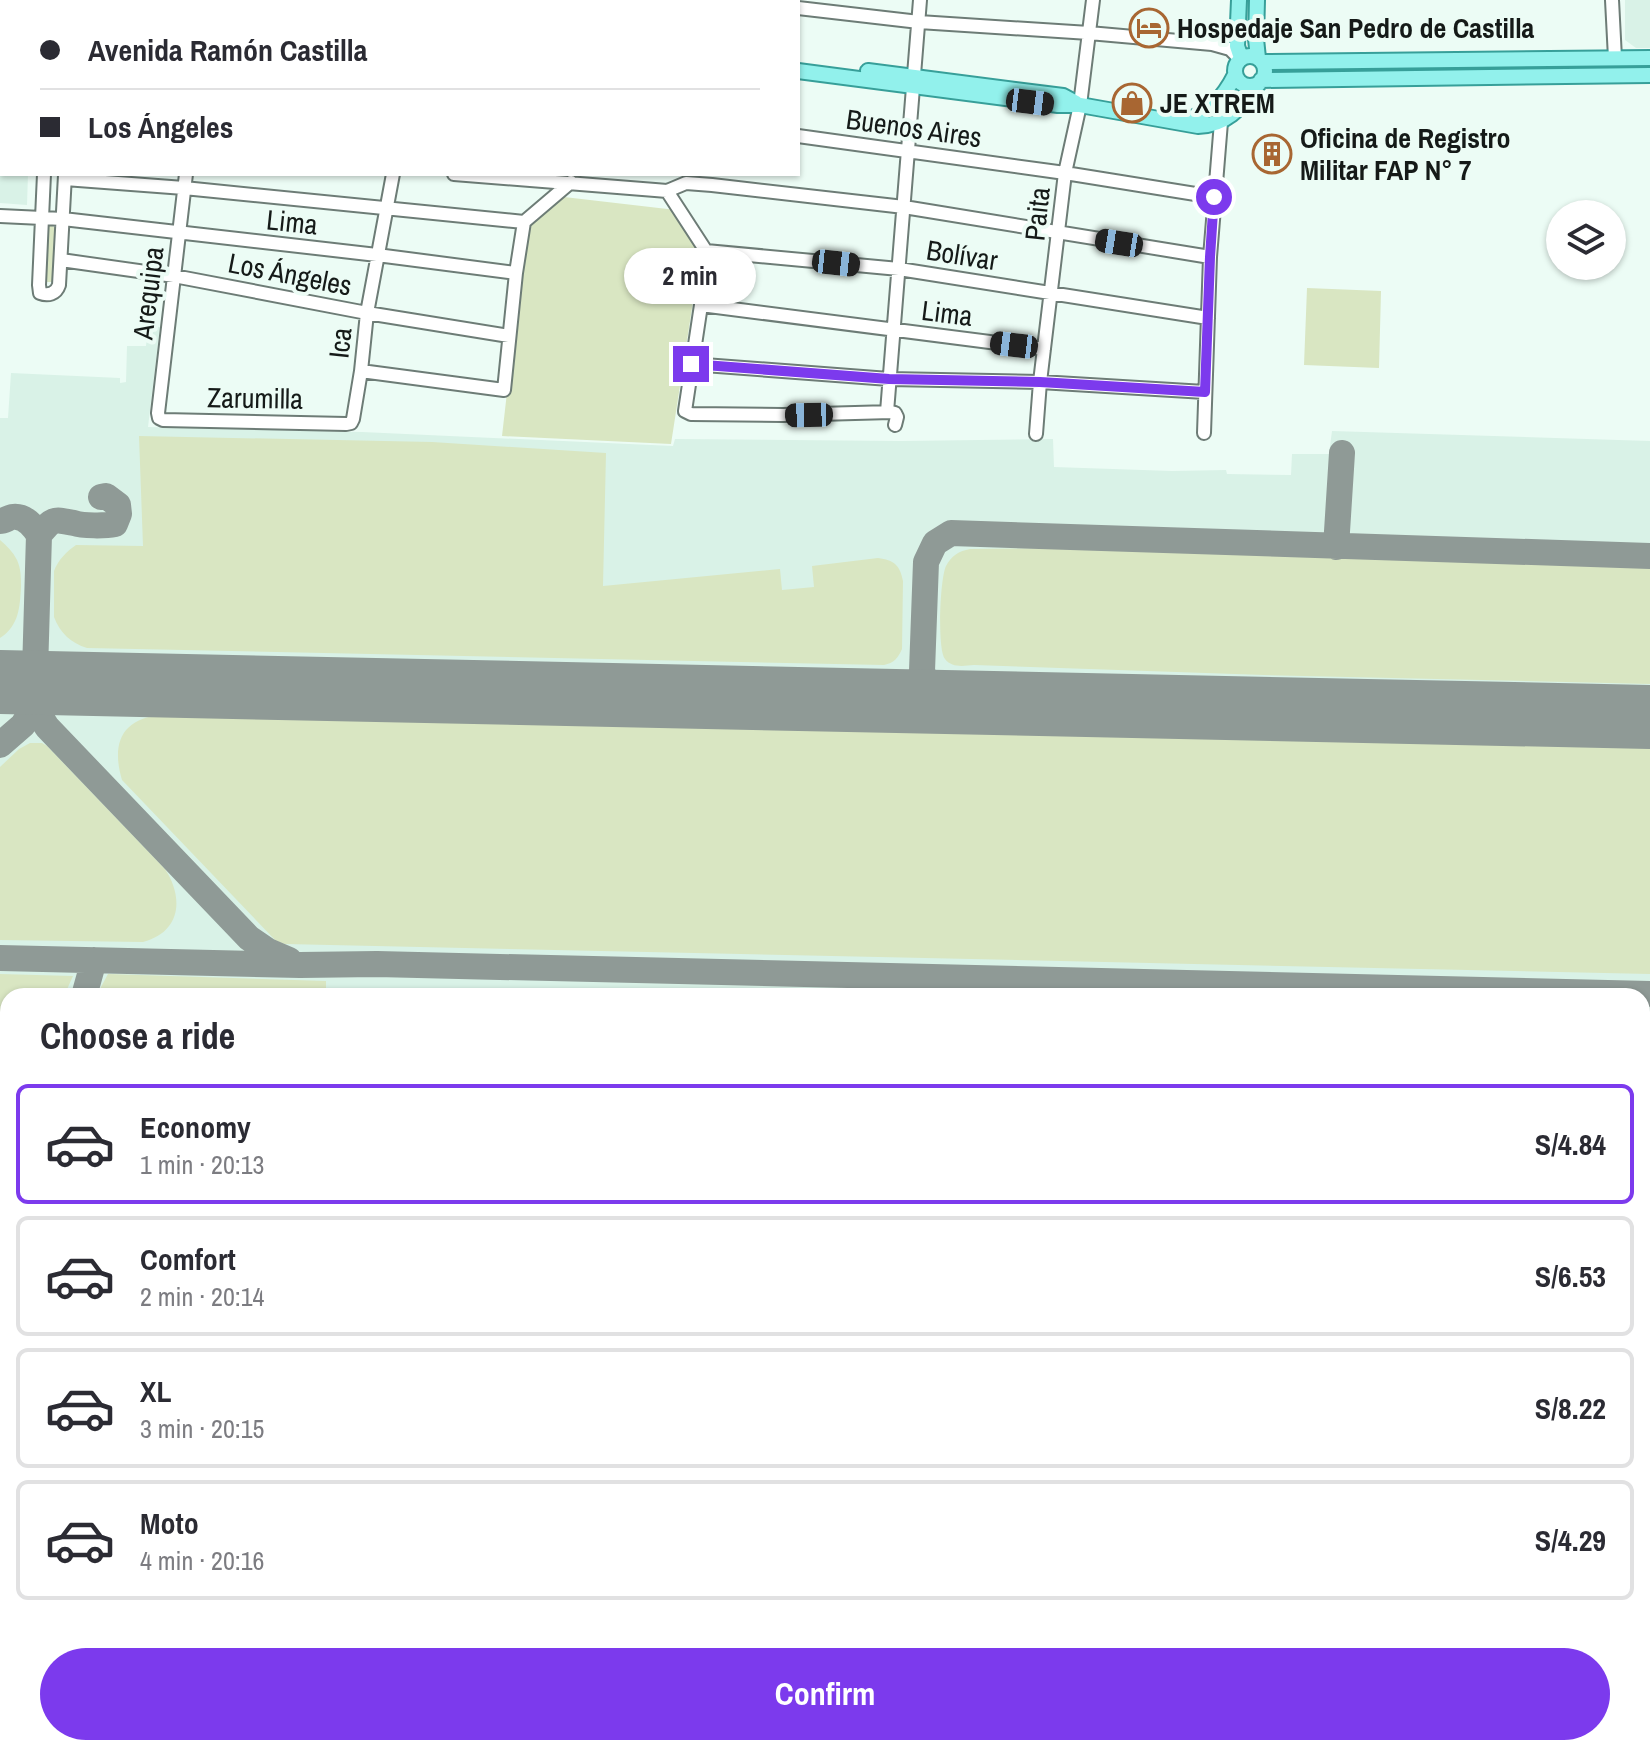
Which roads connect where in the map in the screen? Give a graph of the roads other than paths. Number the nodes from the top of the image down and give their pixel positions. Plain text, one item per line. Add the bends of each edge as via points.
1 (920, 0) edge
2 (1093, 0) edge
3 (1239, 0) edge
4 (1257, 0) edge
5 (1612, 0) edge
6 (800, 8) edge
7 (919, 22) junction
8 (1089, 33) junction
9 (1615, 58) junction
10 (1650, 58) edge
11 (1240, 59) junction
12 (1260, 60) junction
13 (1316, 61) junction
14 (1381, 61) junction
15 (800, 63) edge
16 (800, 71) edge
17 (1235, 75) junction
18 (1650, 75) edge
19 (1382, 78) junction
20 (1316, 79) junction
21 (1261, 81) junction
22 (913, 82) junction
23 (1080, 105) junction
24 (1221, 122) junction
25 (1178, 123) junction
26 (800, 136) edge
27 (908, 151) junction
28 (1065, 173) junction
29 (44, 176) edge
30 (186, 176) edge
31 (393, 176) edge
32 (483, 176) edge
33 (657, 176) edge
34 (65, 177) edge
35 (571, 182) junction
36 (184, 188) junction
37 (661, 190) junction
38 (1214, 197) junction
39 (386, 207) junction
40 (904, 207) junction
41 (0, 216) edge
42 (42, 218) junction
43 (63, 219) junction
44 (524, 222) junction
45 (178, 234) junction
46 (1059, 234) junction
47 (706, 251) junction
48 (377, 255) junction
49 (1210, 257) junction
50 (61, 260) junction
51 (899, 269) junction
52 (516, 273) junction
53 (174, 276) junction
54 (1051, 294) junction
55 (701, 305) junction
56 (367, 313) junction
57 (1208, 318) junction
58 (893, 331) junction
59 (509, 336) junction
60 (1044, 349) junction
61 (691, 364) junction
62 (361, 371) junction
63 (889, 379) junction
64 (1040, 382) junction
65 (1205, 392) junction
66 (887, 412) junction
67 (159, 418) joint
68 (351, 423) joint
69 (895, 425) dead end
70 (1204, 433) dead end
71 (1036, 434) dead end

1 - 7 street
2 - 8 street, Paita
3 - 11 main road
4 - 12 main road
5 - 9 street
6 - 7 street
7 - 8 street
7 - 22 street
8 - 11 street via 1222,46
8 - 23 street, Paita
9 - 10 main road
9 - 14 main road
11 - 12 main road
11 - 17 main road
12 - 13 main road
12 - 21 main road via 1265,73
13 - 14 main road
13 - 20 main road
14 - 19 main road
15 - 22 main road
16 - 22 main road
17 - 21 main road via 1248,86
17 - 25 main road via 1204,114
18 - 19 main road
19 - 20 main road
20 - 21 main road
21 - 24 main road
22 - 23 main road via 1063,96
22 - 27 street
23 - 25 main road
23 - 28 street, Paita
24 - 25 main road
24 - 38 street
26 - 27 street, Buenos Aires
27 - 28 street, Buenos Aires
27 - 40 street
28 - 38 street, Buenos Aires
28 - 46 street, Paita
29 - 42 street
30 - 36 street, Arequipa
31 - 39 street, Ica
32 - 35 street
33 - 37 street
34 - 36 street
34 - 43 street
35 - 37 street
35 - 44 street
36 - 39 street
36 - 45 street, Arequipa
37 - 40 street via 699,184
37 - 47 street
38 - 49 street
39 - 44 street
39 - 48 street, Ica
40 - 46 street
40 - 51 street
41 - 42 street, Lima
42 - 43 street, Lima
42 - 50 street via 40,293 57,289
43 - 45 street, Lima
43 - 50 street
44 - 52 street
45 - 48 street, Lima
45 - 53 street, Arequipa
46 - 49 street
46 - 54 street, Paita
47 - 51 street, Bolívar
47 - 55 street
48 - 52 street, Lima
48 - 56 street, Ica
49 - 57 street
50 - 53 street, Los Ángeles
51 - 54 street, Bolívar
51 - 58 street
52 - 59 street
53 - 56 street, Los Ángeles
53 - 67 street, Arequipa
54 - 57 street, Bolívar
54 - 60 street, Paita
55 - 58 street, Lima
55 - 61 street
56 - 59 street, Los Ángeles
56 - 62 street, Ica
57 - 65 street
58 - 60 street, Lima
58 - 63 street
59 - 62 street via 503,391
60 - 64 street, Paita
61 - 63 street
61 - 66 street via 685,411 691,414
62 - 68 street, Ica
63 - 64 street
63 - 66 street
64 - 65 street
64 - 71 street, Paita
65 - 70 street
66 - 69 street via 896,414
67 - 68 street, Zarumilla

